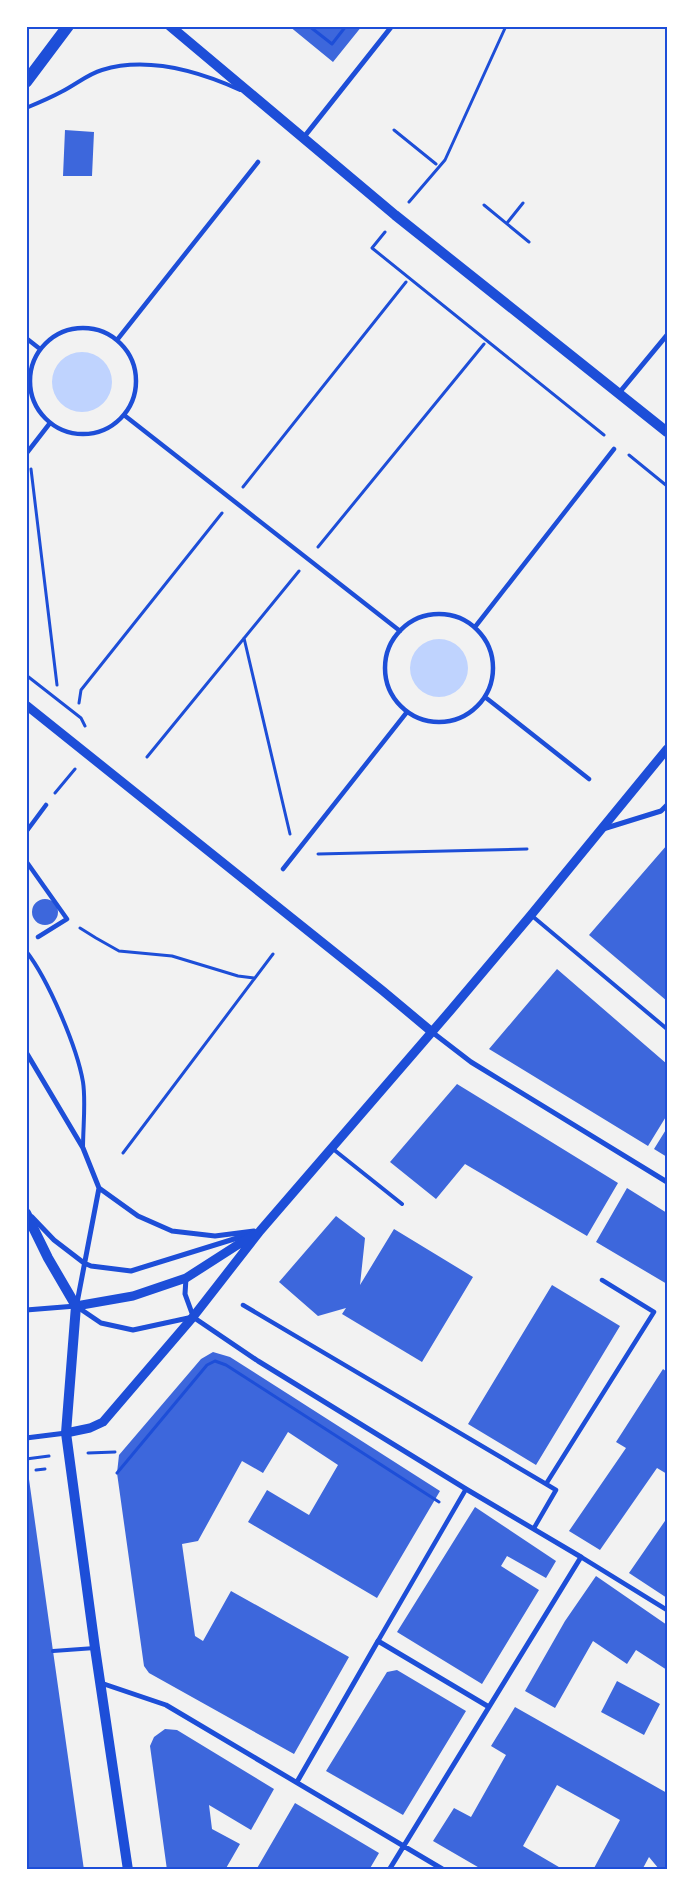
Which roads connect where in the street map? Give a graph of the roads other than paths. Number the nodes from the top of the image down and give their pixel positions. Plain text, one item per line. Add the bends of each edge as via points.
1 (68, 26) edge
2 (170, 26) edge
3 (392, 26) edge
4 (26, 82) edge
5 (254, 97) junction
6 (26, 108) edge
7 (304, 137) junction
8 (258, 162) dead end
9 (667, 335) edge
10 (26, 338) edge
11 (117, 340) junction
12 (40, 349) junction
13 (619, 393) junction
14 (124, 415) junction
15 (50, 423) junction
16 (667, 432) edge
17 (614, 449) dead end
18 (27, 452) edge
19 (475, 627) junction
20 (400, 631) junction
21 (485, 697) junction
22 (26, 705) edge
23 (407, 712) junction
24 (667, 748) edge
25 (588, 779) dead end
26 (667, 805) edge
27 (46, 806) road end
28 (602, 829) junction
29 (26, 832) edge
30 (26, 861) edge
31 (283, 869) dead end
32 (531, 915) junction
33 (38, 937) dead end
34 (26, 951) edge
35 (667, 1029) edge
36 (432, 1032) junction
37 (26, 1052) edge
38 (83, 1148) junction
39 (332, 1148) junction
40 (667, 1182) edge
41 (99, 1188) junction
42 (402, 1204) dead end
43 (26, 1212) edge
44 (260, 1231) junction
45 (84, 1263) junction
46 (186, 1278) junction
47 (602, 1280) dead end
48 (243, 1305) dead end
49 (76, 1306) junction
50 (26, 1310) edge
51 (193, 1317) junction
52 (66, 1433) junction
53 (26, 1438) edge
54 (546, 1484) junction
55 (466, 1489) junction
56 (534, 1528) junction
57 (582, 1557) junction
58 (667, 1610) edge
59 (378, 1641) junction
60 (94, 1648) junction
61 (53, 1651) dead end
62 (101, 1683) junction
63 (489, 1707) junction
64 (297, 1782) junction
65 (404, 1846) junction
66 (128, 1870) edge
67 (389, 1870) edge
68 (444, 1870) edge

1 - 4 main road
2 - 5 main road
3 - 7 street
5 - 6 lane via 212,78 138,64 100,70
5 - 7 main road
7 - 13 main road via 397,216
8 - 11 street
9 - 13 street
10 - 12 street
11 - 12 street via 85,328 68,330 53,337
11 - 14 street via 135,368 133,401
12 - 15 street via 30,380 32,397
13 - 16 main road
14 - 15 street via 97,433 81,435
14 - 20 street
15 - 18 street
17 - 19 street
19 - 20 street via 461,618 445,614 428,615
19 - 21 street via 491,653 491,683
20 - 23 street via 390,646 385,664 387,682 395,699
21 - 23 street via 458,719 423,720
21 - 25 street
22 - 36 street
23 - 31 street
24 - 28 street
26 - 28 street via 661,811
27 - 29 street
28 - 32 street
30 - 33 street via 67,919
32 - 35 lane
32 - 36 street
34 - 38 lane via 47,987 76,1053 83,1084
36 - 39 street
36 - 40 street via 471,1062
37 - 38 street
38 - 41 street
39 - 42 lane
39 - 44 street
41 - 44 street via 138,1216 172,1232 215,1236
41 - 45 street
43 - 45 street via 54,1240
43 - 49 main road
44 - 45 street via 131,1271
44 - 46 street
44 - 51 street
45 - 49 street
46 - 49 street via 132,1296
46 - 51 street via 185,1294
47 - 54 street via 654,1312
48 - 54 street
49 - 50 street
49 - 51 street via 101,1323 133,1330
49 - 52 main road
51 - 52 street via 103,1422
51 - 55 street via 258,1361
52 - 53 street
52 - 60 main road
54 - 56 street via 556,1490
55 - 56 street
55 - 59 street
56 - 57 street
57 - 58 street
57 - 63 street
59 - 63 street
59 - 64 street
60 - 61 lane
60 - 62 main road
62 - 64 street via 166,1706
62 - 66 main road
63 - 65 street
64 - 65 street
65 - 67 street
65 - 68 street

